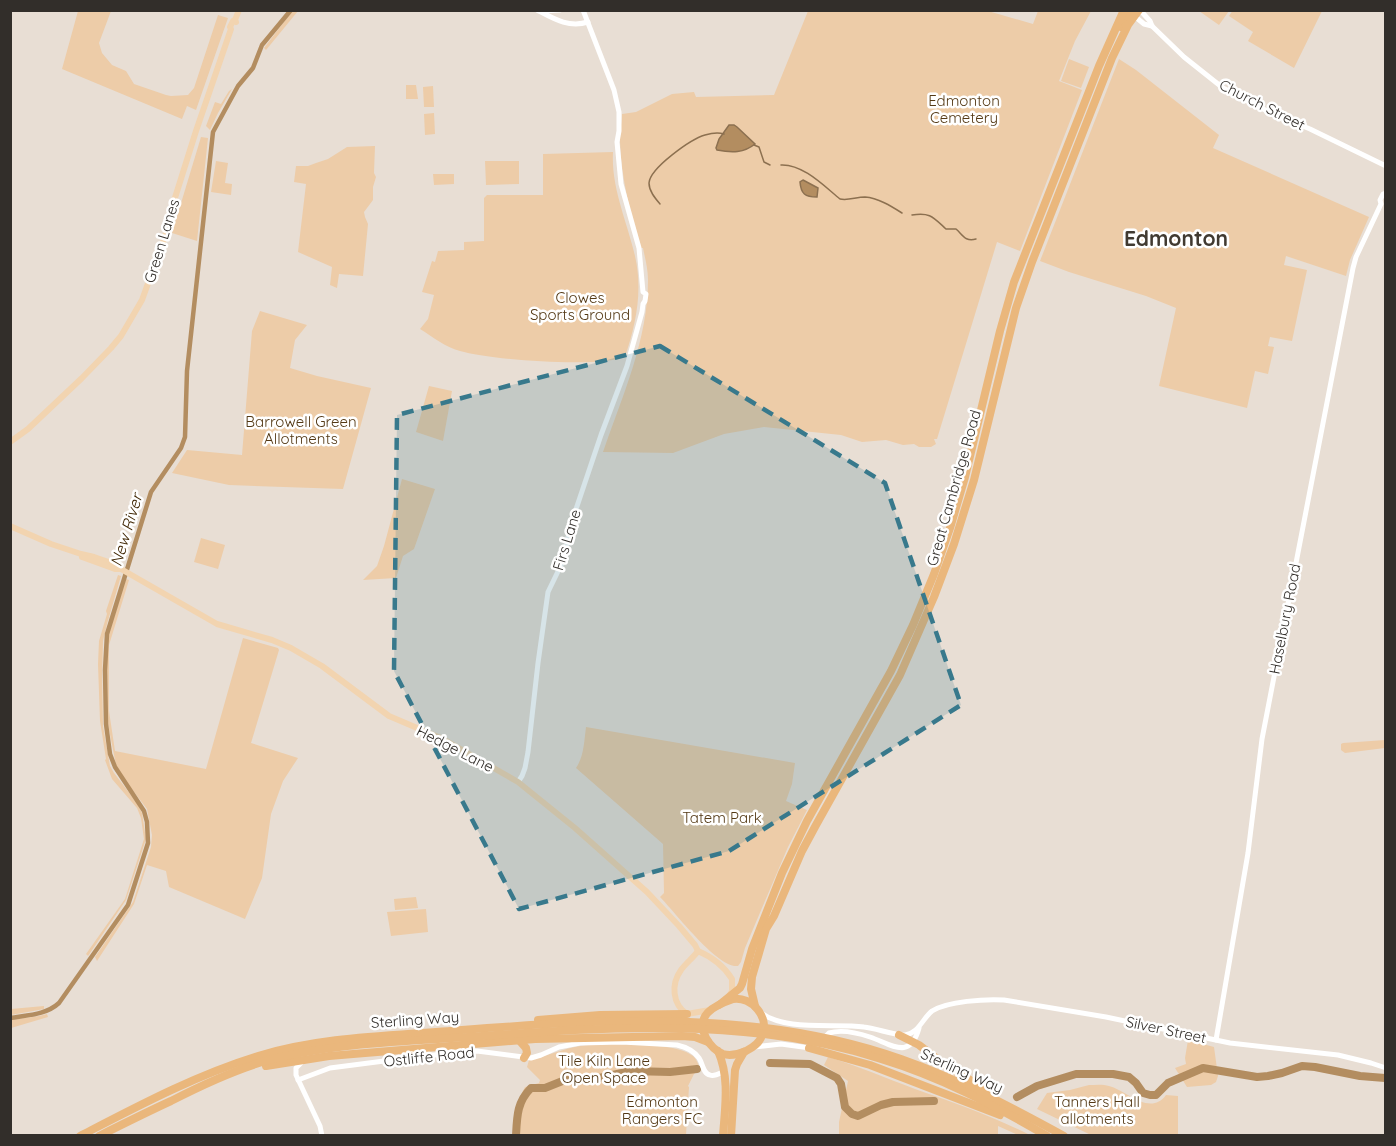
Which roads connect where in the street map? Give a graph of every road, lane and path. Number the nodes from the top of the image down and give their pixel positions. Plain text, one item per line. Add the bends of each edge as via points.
1 (238, 10) edge
2 (560, 10) edge
3 (583, 10) edge
4 (1133, 12) edge
5 (588, 22) junction
6 (1082, 108) junction
7 (1091, 111) junction
8 (1386, 166) edge
9 (1386, 193) edge
10 (1383, 202) edge
11 (10, 442) edge
12 (10, 526) edge
13 (518, 782) junction
14 (698, 951) junction
15 (729, 997) junction
16 (715, 1007) junction
17 (756, 1007) junction
18 (687, 1022) junction
19 (919, 1026) junction
20 (898, 1035) junction
21 (519, 1040) junction
22 (707, 1040) junction
23 (1216, 1040) junction
24 (912, 1041) junction
25 (843, 1045) junction
26 (752, 1047) junction
27 (816, 1049) junction
28 (718, 1052) junction
29 (744, 1052) junction
30 (310, 1058) junction
31 (524, 1058) junction
32 (1386, 1068) edge
33 (725, 1071) junction
34 (297, 1077) junction
35 (214, 1079) junction
36 (1035, 1129) junction
37 (1050, 1133) edge
38 (80, 1136) edge
39 (99, 1136) edge
40 (322, 1136) edge
41 (723, 1136) edge
42 (731, 1136) edge
43 (1064, 1136) edge

1 - 11 main road, Green Lanes via 142,300 121,336 96,364
2 - 5 street via 537,10 563,23
3 - 5 street, Firs Lane
4 - 6 highway, Great Cambridge Road via 1114,33
4 - 7 highway, Great Cambridge Road
4 - 8 street, Church Street via 1223,88
5 - 13 street, Firs Lane via 619,112 621,184 639,248 643,304 627,366 571,525 564,559 548,592 528,752
6 - 7 highway
6 - 15 highway, Great Cambridge Road via 1006,306 965,477 934,574 891,671 807,821 782,873 744,979
7 - 17 highway, Great Cambridge Road via 1016,308 974,480 942,577 900,675 802,851 766,929 752,976 752,1000
9 - 10 street, Haselbury Road via 1380,200
10 - 23 street, Haselbury Road via 1353,265 1262,739 1248,853
12 - 13 main road, Hedge Lane via 120,566 217,624 291,648 330,671 389,717 443,739
13 - 14 main road, Hedge Lane via 647,892
14 - 15 main road, Hedge Lane via 730,975 733,982
14 - 18 main road via 680,970 674,988
15 - 16 highway
16 - 17 highway via 738,999
16 - 18 main road
16 - 22 highway via 704,1017
17 - 20 street via 770,1018 787,1023 859,1026
17 - 26 highway via 763,1033
18 - 25 highway via 799,1032
18 - 35 highway, Sterling Way via 344,1046 278,1058
18 - 38 highway, Sterling Way via 583,1016 293,1047 216,1071
19 - 20 street via 909,1034
19 - 23 street, Silver Street via 946,1004 1004,1000
19 - 24 street
20 - 24 highway
21 - 22 highway via 671,1035
21 - 30 highway
21 - 31 highway via 526,1048
22 - 28 highway
23 - 32 street, Silver Street via 1338,1055
24 - 27 street via 897,1048 843,1031 829,1033
24 - 37 highway
25 - 36 highway, Sterling Way via 936,1079
25 - 37 highway, Sterling Way via 899,1058 944,1075
26 - 27 street via 780,1044
26 - 29 highway
27 - 36 highway via 870,1065
28 - 29 highway
28 - 33 highway
29 - 42 highway via 735,1070
30 - 34 street via 298,1065
30 - 35 highway
31 - 33 street, Ostliffe Road via 580,1043 671,1045 693,1052 709,1075
31 - 34 street, Ostliffe Road via 484,1052 423,1056 330,1068
33 - 41 highway
34 - 40 street
35 - 39 highway
36 - 37 highway, Sterling Way
37 - 43 highway, Sterling Way

